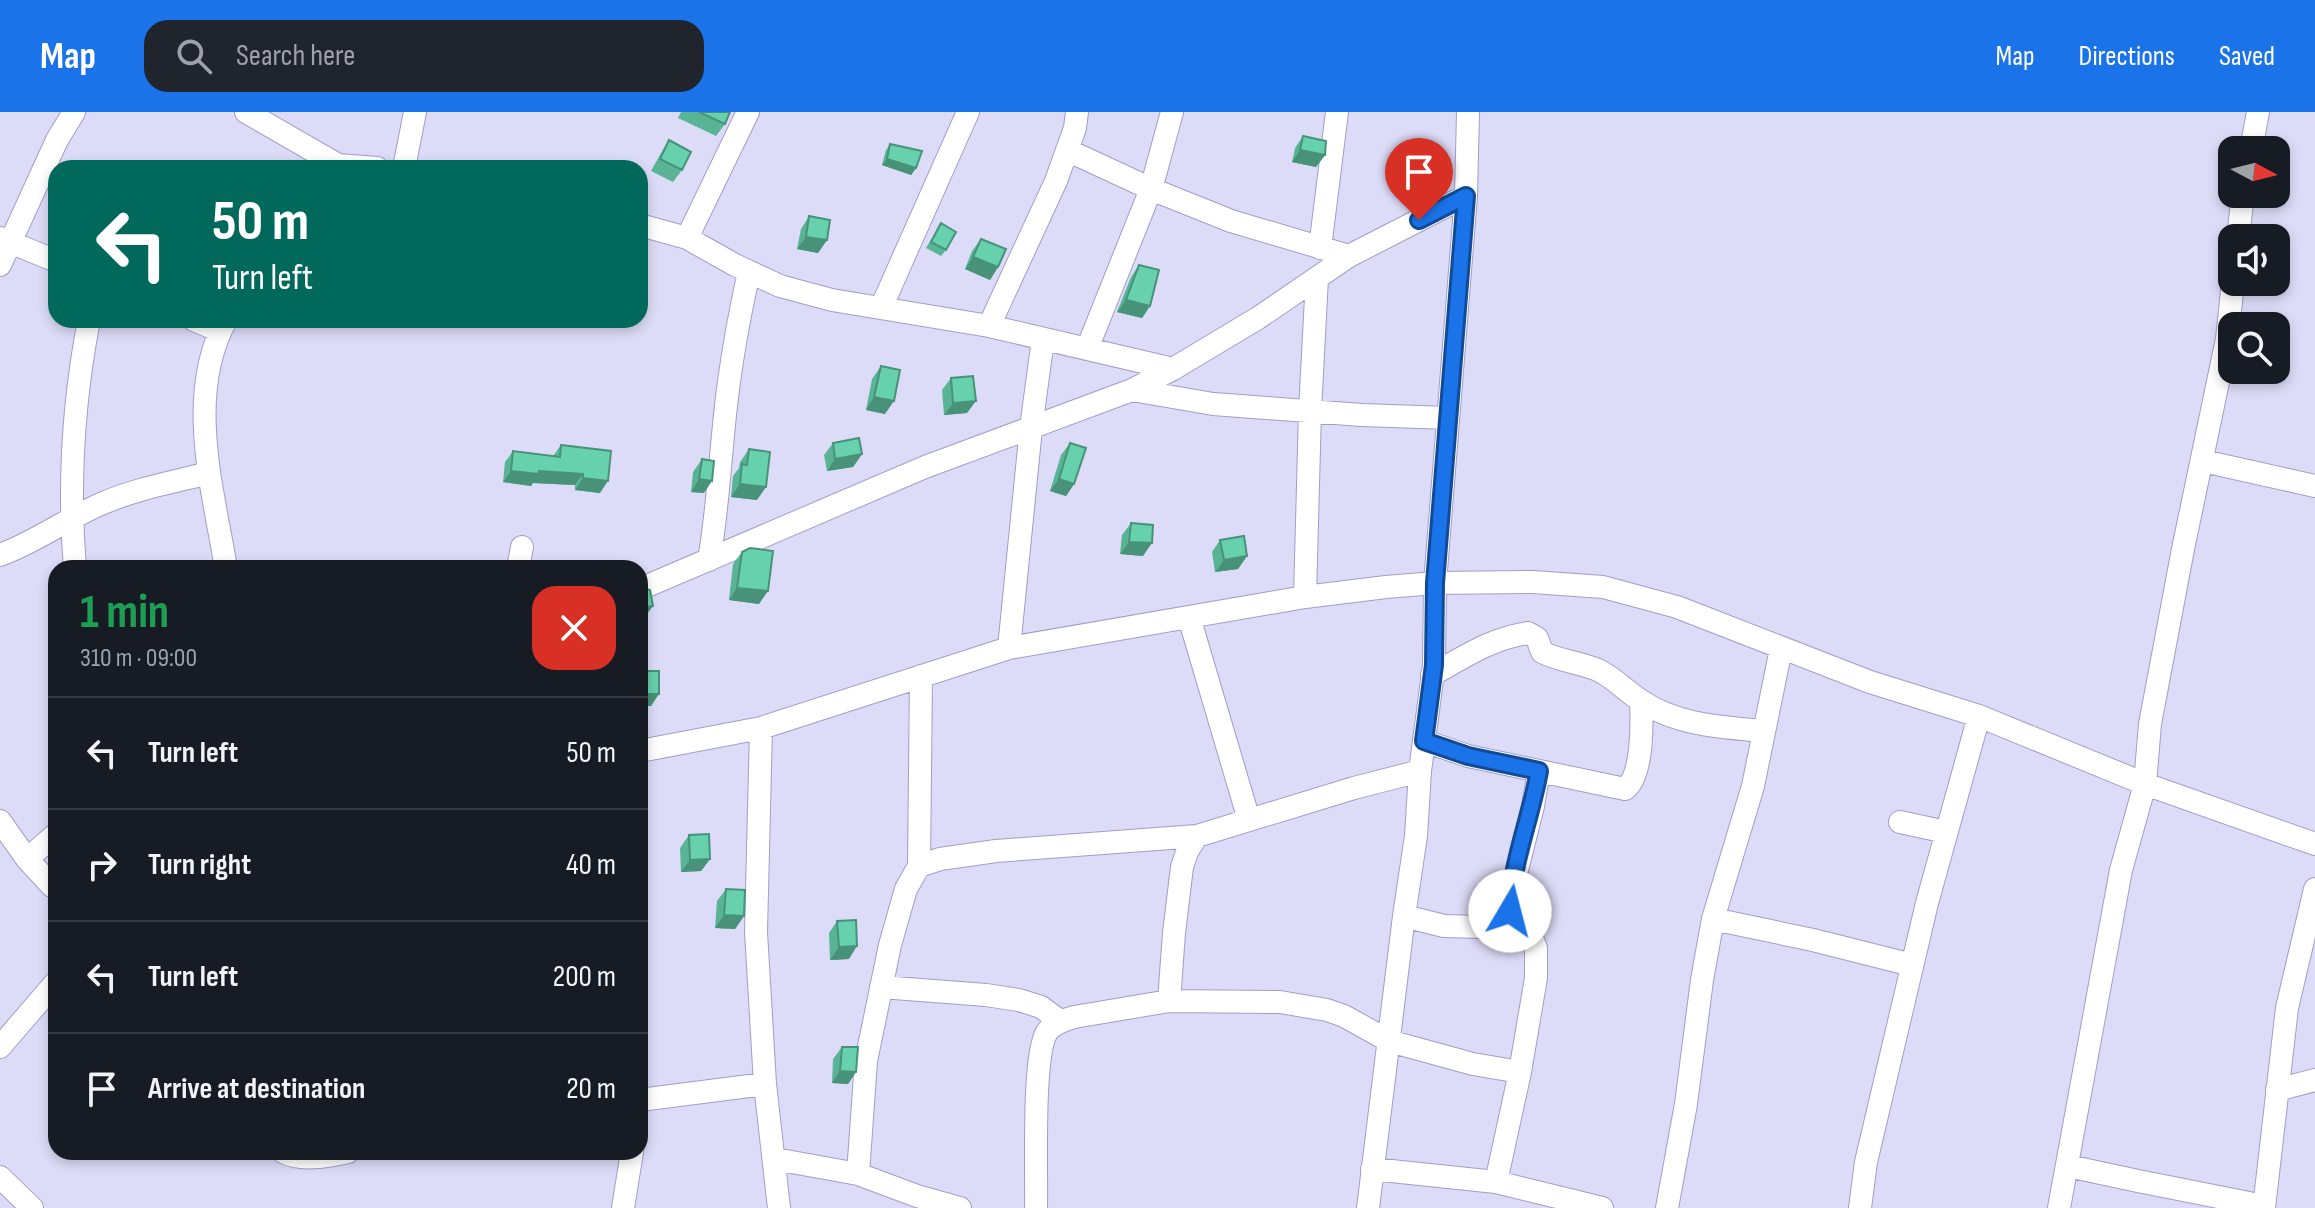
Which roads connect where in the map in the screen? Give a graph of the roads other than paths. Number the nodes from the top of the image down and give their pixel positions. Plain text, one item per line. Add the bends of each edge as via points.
1 (74, 112) edge
2 (246, 112) edge
3 (415, 112) edge
4 (748, 112) edge
5 (968, 112) edge
6 (1077, 112) edge
7 (1172, 112) edge
8 (1337, 112) edge
9 (1468, 112) edge
10 (2258, 112) edge
11 (2254, 136) edge
12 (1067, 150) junction
13 (324, 160) edge
14 (406, 160) edge
15 (1151, 189) junction
16 (1466, 196) junction
17 (648, 227) edge
18 (687, 238) junction
19 (5, 240) edge
20 (1320, 248) junction
21 (1349, 256) junction
22 (48, 258) edge
23 (0, 265) edge
24 (749, 272) junction
25 (1317, 278) junction
26 (2232, 296) edge
27 (881, 308) junction
28 (989, 326) junction
29 (87, 328) edge
30 (222, 328) edge
31 (1043, 339) junction
32 (1087, 349) junction
33 (1173, 369) junction
34 (1132, 390) junction
35 (1310, 411) junction
36 (1448, 418) junction
37 (1031, 428) junction
38 (2203, 461) junction
39 (209, 473) junction
40 (2315, 486) edge
41 (71, 519) junction
42 (0, 555) edge
43 (74, 560) edge
44 (225, 560) edge
45 (709, 560) junction
46 (1435, 583) junction
47 (648, 586) edge
48 (1305, 597) junction
49 (1189, 617) junction
50 (1009, 648) junction
51 (1781, 649) junction
52 (1432, 675) junction
53 (921, 676) junction
54 (1641, 701) junction
55 (1979, 716) junction
56 (761, 728) junction
57 (1764, 731) junction
58 (1424, 741) junction
59 (648, 749) edge
60 (1420, 771) junction
61 (1539, 771) junction
62 (2145, 784) junction
63 (1249, 820) junction
64 (0, 821) edge
65 (1900, 822) dead end
66 (1946, 832) junction
67 (1197, 836) junction
68 (48, 841) edge
69 (2315, 844) edge
70 (27, 859) junction
71 (919, 866) junction
72 (48, 879) edge
73 (2315, 889) edge
74 (1404, 916) junction
75 (1713, 919) junction
76 (1510, 927) junction
77 (1912, 965) junction
78 (881, 987) junction
79 (48, 991) edge
80 (1169, 1001) junction
81 (1060, 1021) junction
82 (1389, 1041) junction
83 (0, 1047) edge
84 (1520, 1072) junction
85 (2315, 1080) edge
86 (765, 1084) junction
87 (2277, 1090) junction
88 (648, 1100) edge
89 (775, 1159) junction
90 (631, 1160) edge
91 (2068, 1166) junction
92 (1372, 1169) junction
93 (858, 1174) junction
94 (0, 1177) edge
95 (1496, 1182) junction
96 (2264, 1207) edge
97 (32, 1208) edge
98 (623, 1208) edge
99 (779, 1208) edge
100 (960, 1208) edge
101 (1036, 1208) edge
102 (1368, 1208) edge
103 (1602, 1208) edge
104 (1667, 1208) edge
105 (1860, 1208) edge
106 (2059, 1208) edge

1 - 19 street
2 - 13 street
3 - 14 street
4 - 18 street
5 - 27 street
6 - 12 street
7 - 15 street
8 - 20 street
9 - 16 street
10 - 11 street
12 - 15 street
12 - 28 street
15 - 20 street
15 - 32 street
16 - 21 street
16 - 36 street
17 - 18 street
18 - 24 street
19 - 22 street
19 - 23 street
20 - 21 street
21 - 25 street
24 - 27 street via 780,286
24 - 45 street via 735,341
25 - 33 street
25 - 35 street
26 - 38 street
27 - 28 street
28 - 31 street
29 - 41 street via 72,446
30 - 39 street via 204,407
31 - 32 street
31 - 37 street
32 - 33 street
33 - 34 street
34 - 35 street via 1213,404
34 - 37 street
35 - 36 street
35 - 48 street
36 - 46 street
37 - 45 street via 925,467
37 - 50 street
38 - 40 street
38 - 62 street via 2150,724
39 - 41 street via 129,493
39 - 44 street
41 - 42 street
41 - 43 street
45 - 47 street
46 - 48 street
46 - 51 street via 1603,587 1677,607
46 - 52 street
48 - 49 street
49 - 50 street
49 - 63 street
50 - 53 street
51 - 55 street
51 - 57 street
52 - 54 street via 1481,646 1528,633 1537,638 1542,652 1600,672
52 - 58 street
53 - 56 street
53 - 71 street
54 - 57 street via 1694,722
54 - 61 street via 1643,726 1630,786 1620,790
55 - 62 street
55 - 66 street
56 - 59 street
56 - 86 street via 756,932
57 - 75 street
58 - 60 street
58 - 61 street
60 - 63 street
60 - 74 street
61 - 76 street via 1511,894
62 - 69 street
62 - 91 street via 2121,870
63 - 67 street
64 - 70 street
65 - 66 street
66 - 77 street
67 - 71 street via 996,851
67 - 80 street via 1182,867
68 - 70 street
70 - 72 street
71 - 78 street via 906,889
73 - 87 street via 2287,1008
74 - 76 street via 1444,926
74 - 82 street
75 - 77 street
75 - 104 street
76 - 84 street via 1530,933 1536,948
77 - 105 street
78 - 81 street via 1019,1000
78 - 93 street via 866,1061
79 - 83 street
80 - 81 street
80 - 82 street via 1312,1007 1344,1016
81 - 101 street via 1048,1031 1038,1072
82 - 84 street
82 - 92 street
84 - 95 street
85 - 87 street
86 - 88 street
86 - 89 street
87 - 96 street
89 - 93 street
89 - 99 street
90 - 98 street
91 - 96 street
91 - 106 street
92 - 95 street
92 - 102 street
93 - 100 street
94 - 97 street
95 - 103 street

